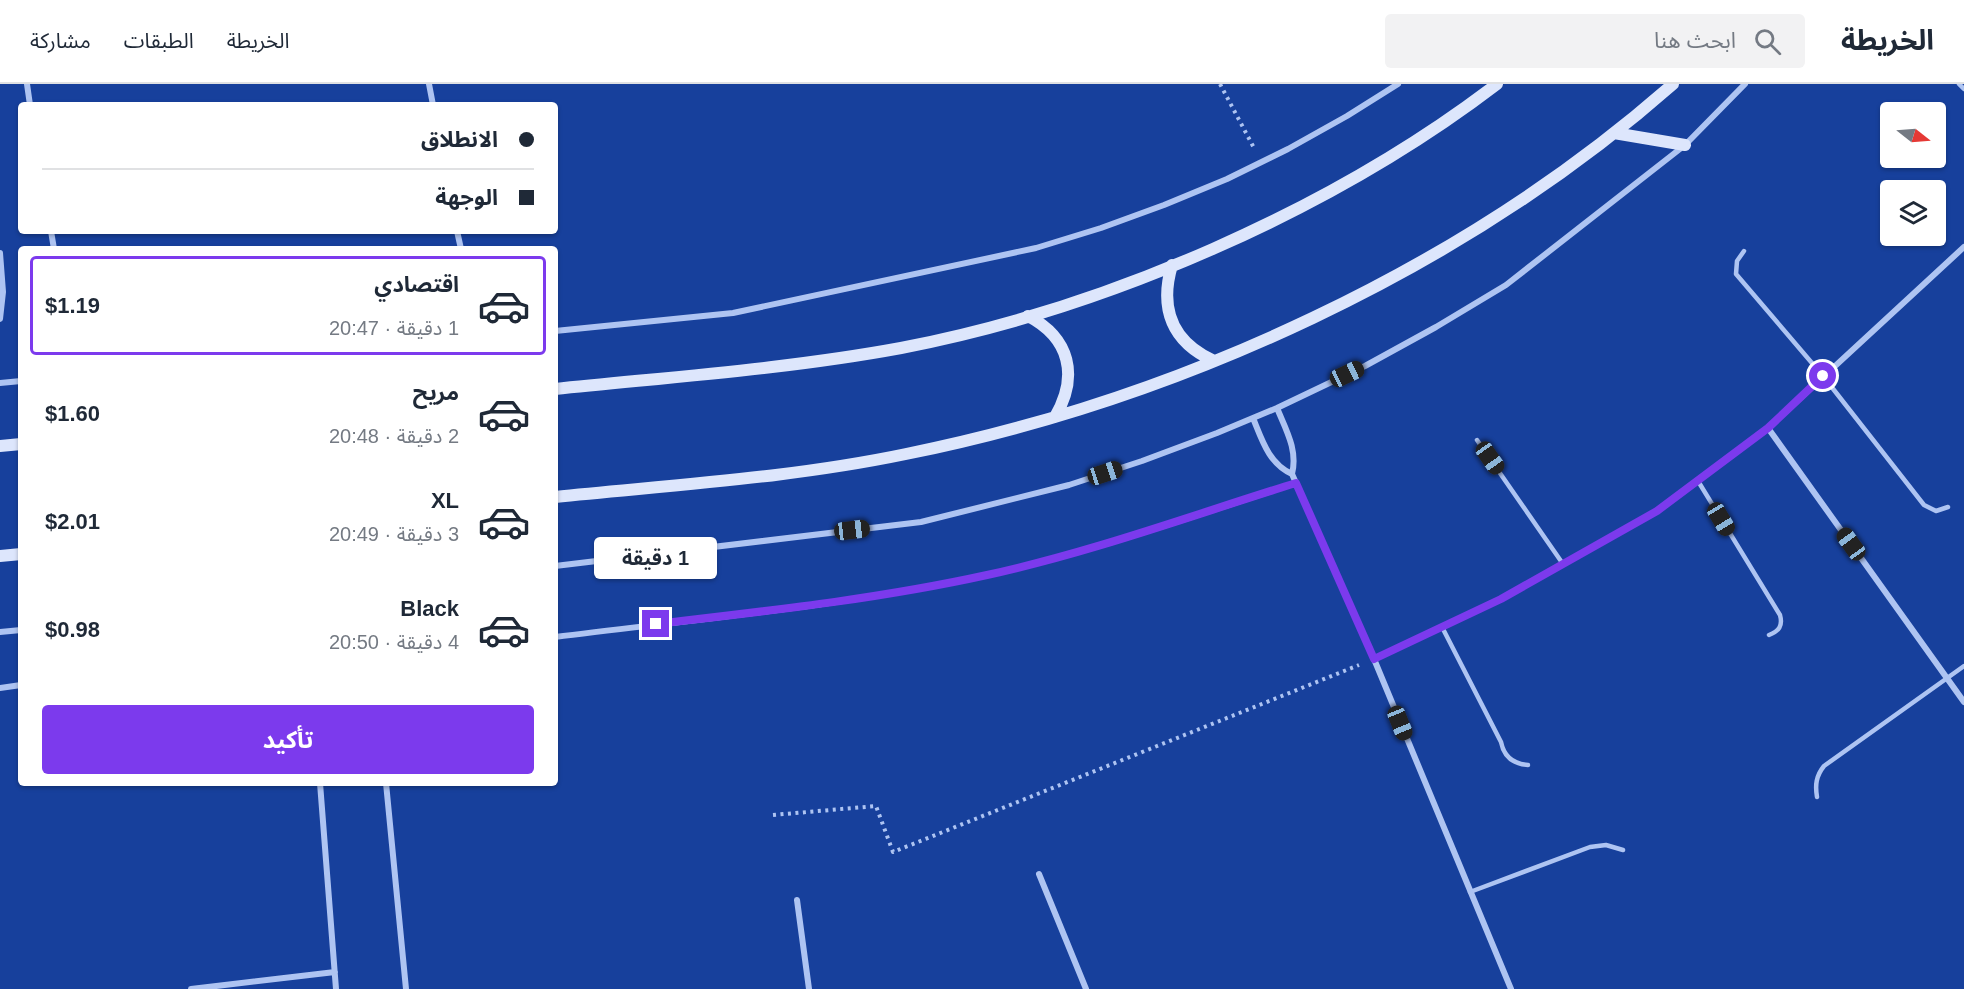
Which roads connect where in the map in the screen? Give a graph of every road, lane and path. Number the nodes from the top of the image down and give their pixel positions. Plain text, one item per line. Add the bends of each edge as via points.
1 (27, 84) edge
2 (429, 84) edge
3 (1220, 84) edge
4 (1398, 84) edge
5 (1497, 84) edge
6 (1673, 84) edge
7 (1744, 84) edge
8 (1959, 84) edge
9 (1964, 89) edge
10 (30, 102) edge
11 (432, 102) edge
12 (1614, 133) junction
13 (1685, 145) junction
14 (1261, 162) junction
15 (1964, 246) edge
16 (1744, 251) dead end
17 (0, 253) edge
18 (1172, 266) junction
19 (1028, 316) junction
20 (0, 319) edge
21 (558, 331) edge
22 (1214, 361) junction
23 (1823, 376) junction
24 (18, 381) edge
25 (0, 383) edge
26 (558, 389) edge
27 (1277, 408) junction
28 (1055, 417) junction
29 (1253, 418) junction
30 (1768, 428) junction
31 (1477, 440) dead end
32 (18, 444) edge
33 (0, 446) edge
34 (1292, 474) junction
35 (1698, 481) junction
36 (1296, 483) junction
37 (558, 497) edge
38 (1948, 507) dead end
39 (18, 554) edge
40 (0, 556) edge
41 (1563, 564) junction
42 (558, 566) edge
43 (1442, 627) junction
44 (18, 630) edge
45 (0, 632) edge
46 (1769, 635) dead end
47 (558, 637) edge
48 (1374, 659) junction
49 (1964, 666) edge
50 (1947, 678) junction
51 (18, 686) edge
52 (0, 688) edge
53 (1964, 702) edge
54 (1528, 765) dead end
55 (320, 786) edge
56 (386, 786) edge
57 (1817, 797) dead end
58 (773, 815) dead end
59 (1623, 850) dead end
60 (1039, 874) dead end
61 (1470, 892) junction
62 (797, 900) dead end
63 (334, 972) junction
64 (191, 989) edge
65 (336, 989) edge
66 (406, 989) edge
67 (809, 989) edge
68 (1086, 989) edge
69 (1511, 989) edge

1 - 10 street
2 - 11 street
3 - 14 path
4 - 14 street
5 - 18 street via 1363,172 1288,213
6 - 12 street
7 - 13 street
8 - 9 lane
12 - 13 street
12 - 22 street via 1485,223 1395,276 1300,324
13 - 27 street via 1506,285 1365,366
14 - 21 street via 1164,205 1036,248 733,313
15 - 23 street
16 - 23 lane via 1737,261 1736,274
17 - 20 street
18 - 19 street
18 - 22 street via 1166,300 1170,317 1187,345
19 - 26 street via 904,347 821,362
19 - 28 street via 1052,333 1066,359 1067,390
22 - 28 street
23 - 30 street
23 - 38 lane via 1924,505 1936,511
24 - 25 street
27 - 29 street
27 - 34 street via 1293,447
28 - 37 street via 981,438 831,468
29 - 34 street via 1272,459
29 - 42 street via 1069,485 921,522
30 - 35 street
30 - 50 street
31 - 41 lane
32 - 33 street
34 - 36 street
35 - 41 street via 1657,511
35 - 46 lane via 1780,615 1780,628
36 - 47 street via 1095,548 988,575 873,597
36 - 48 street
39 - 40 street
41 - 43 street
43 - 48 street
43 - 54 lane via 1502,749 1511,760
44 - 45 street
48 - 58 path via 893,852 876,806
48 - 61 street
49 - 50 lane
50 - 53 street
50 - 57 lane via 1824,766 1817,777
51 - 52 street
55 - 63 street
56 - 66 street
59 - 61 lane via 1606,844 1590,847
60 - 68 street
61 - 69 street
62 - 67 street
63 - 64 street
63 - 65 street

